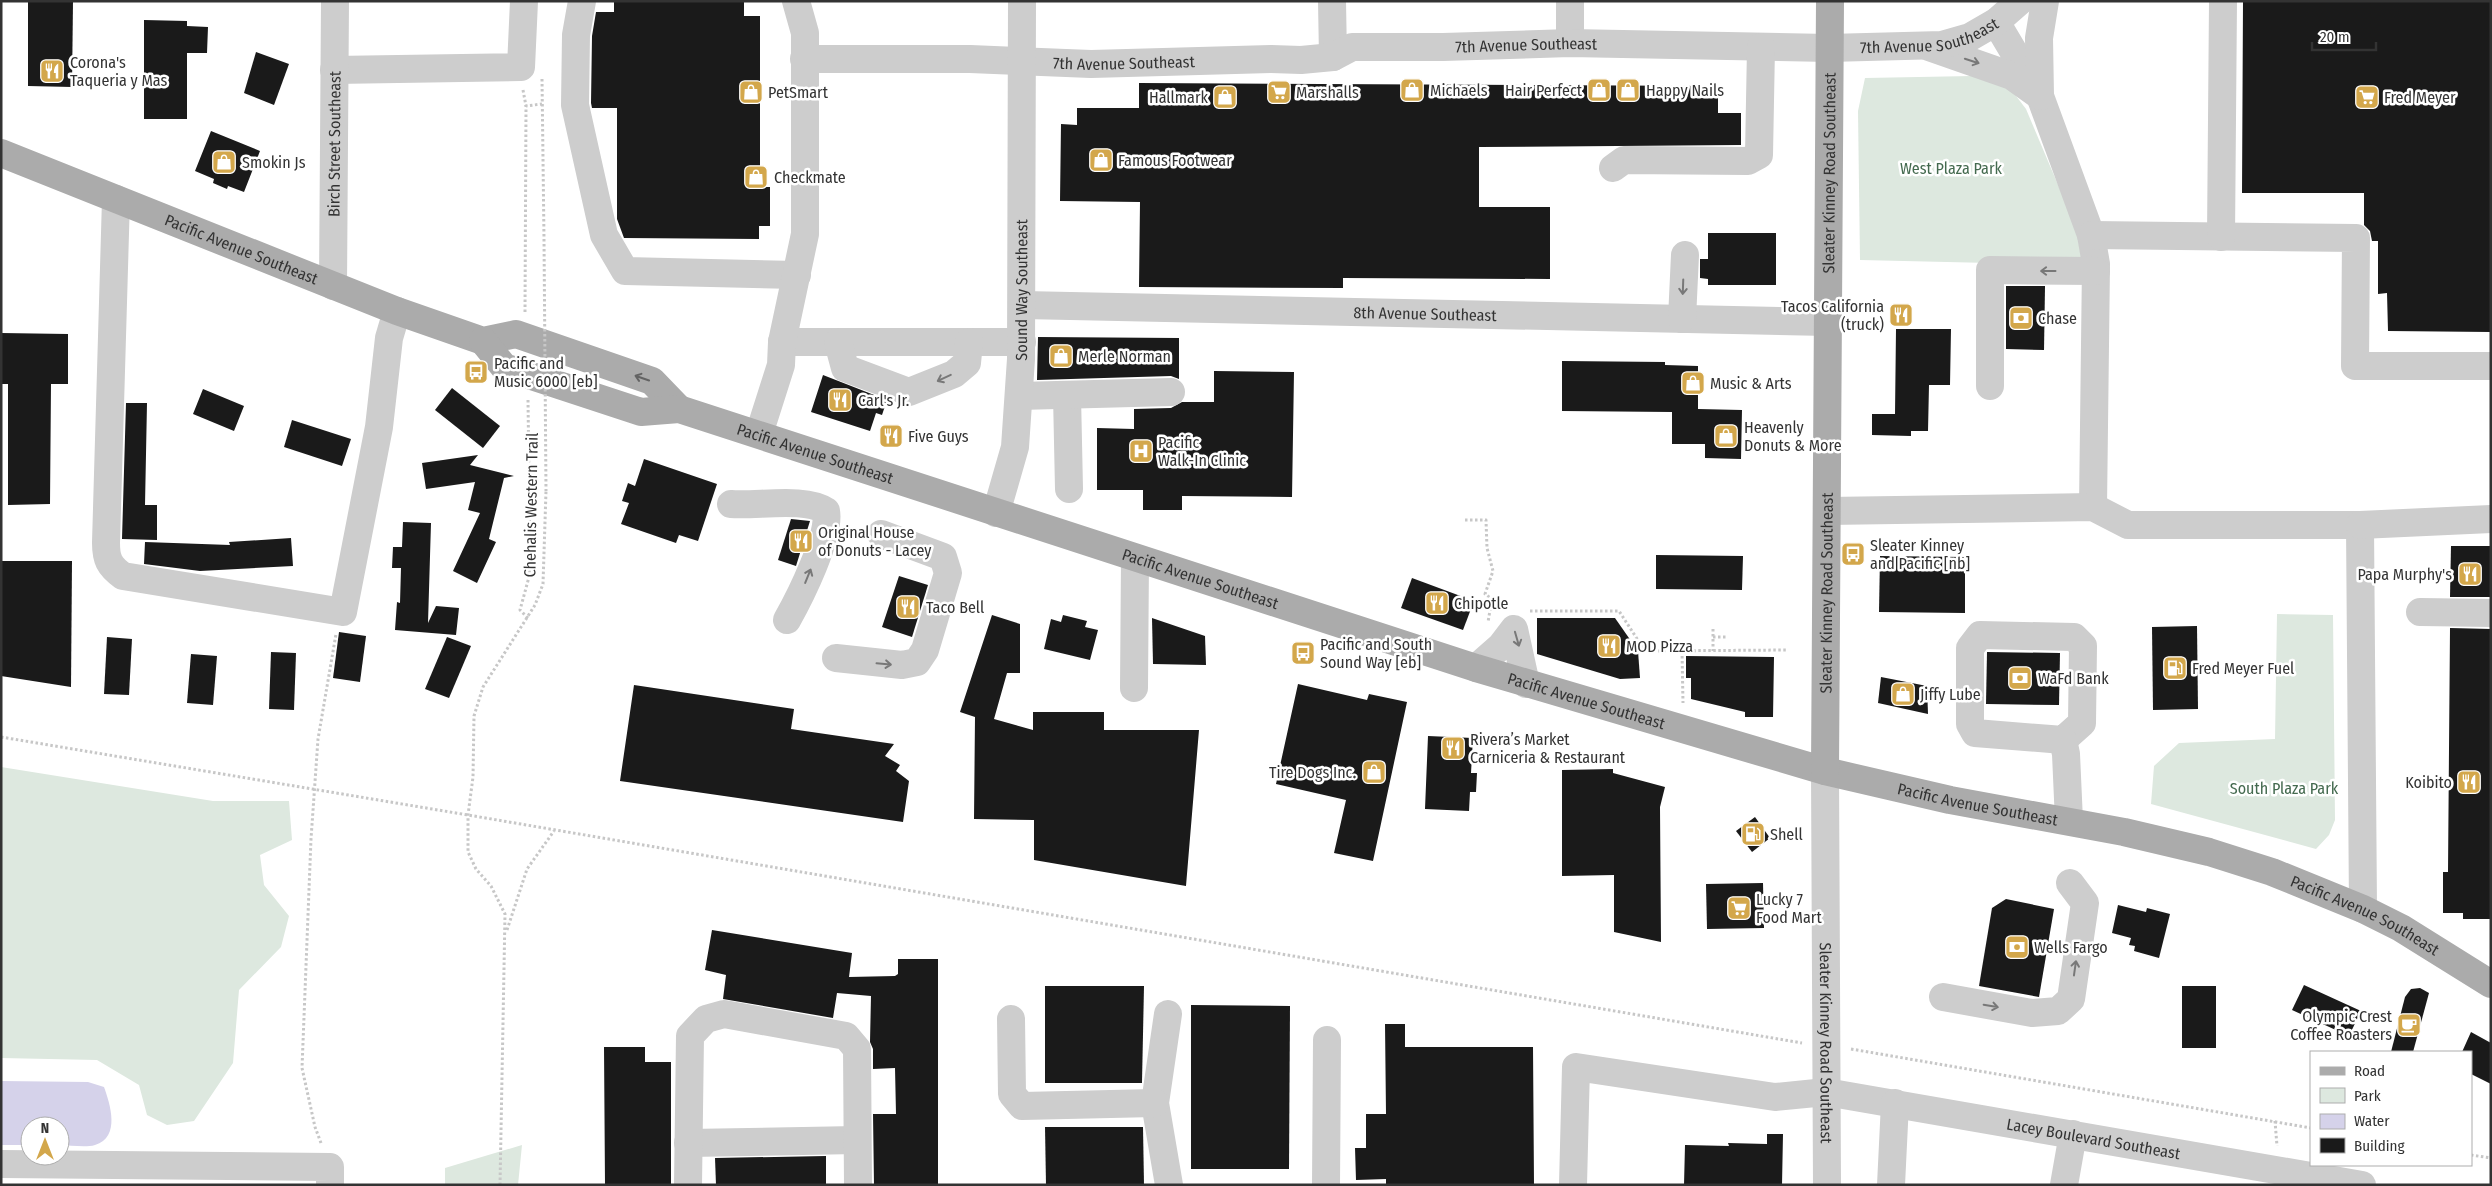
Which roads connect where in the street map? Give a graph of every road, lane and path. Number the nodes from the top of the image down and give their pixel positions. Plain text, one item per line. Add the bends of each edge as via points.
1 (335, 1) edge
2 (524, 1) edge
3 (582, 1) edge
4 (796, 1) edge
5 (1022, 1) edge
6 (1332, 1) edge
7 (1570, 1) edge
8 (1830, 1) edge
9 (2020, 1) edge
10 (2045, 1) edge
11 (2223, 1) edge
12 (1996, 22) junction
13 (1570, 43) junction
14 (1760, 46) junction
15 (1926, 46) junction
16 (1829, 48) junction
17 (1333, 57) junction
18 (804, 59) junction
19 (1022, 62) junction
20 (334, 70) junction
21 (542, 76) dead end
22 (2040, 96) junction
23 (523, 98) dead end
24 (542, 104) junction
25 (526, 106) junction
26 (1, 153) edge
27 (1613, 168) dead end
28 (116, 199) junction
29 (2091, 235) junction
30 (2221, 237) junction
31 (1685, 255) dead end
32 (2096, 271) junction
33 (797, 275) junction
34 (334, 286) junction
35 (1023, 305) junction
36 (397, 311) junction
37 (1682, 319) junction
38 (525, 320) dead end
39 (1828, 322) junction
40 (782, 342) junction
41 (838, 342) junction
42 (969, 342) junction
43 (1022, 342) junction
44 (2491, 366) edge
45 (1990, 386) dead end
46 (528, 392) dead end
47 (1171, 392) dead end
48 (1067, 394) junction
49 (1019, 396) junction
50 (759, 434) junction
51 (1069, 489) dead end
52 (731, 504) dead end
53 (2092, 507) junction
54 (1827, 511) junction
55 (996, 513) junction
56 (2491, 519) edge
57 (1465, 520) dead end
58 (2360, 526) junction
59 (881, 534) dead end
60 (1135, 559) junction
61 (1529, 611) dead end
62 (343, 612) junction
63 (1491, 612) dead end
64 (2420, 612) dead end
65 (2491, 612) edge
66 (528, 618) junction
67 (788, 620) dead end
68 (1713, 629) dead end
69 (1713, 637) junction
70 (1726, 637) dead end
71 (1787, 650) dead end
72 (1682, 651) junction
73 (1713, 651) junction
74 (836, 658) dead end
75 (1476, 668) junction
76 (1526, 684) junction
77 (1134, 688) dead end
78 (1683, 709) dead end
79 (2072, 731) junction
80 (1, 737) edge
81 (1825, 771) junction
82 (315, 789) junction
83 (468, 815) junction
84 (2068, 821) junction
85 (554, 831) junction
86 (2070, 884) dead end
87 (2363, 909) junction
88 (505, 934) junction
89 (2491, 984) edge
90 (1943, 997) dead end
91 (1168, 1014) dead end
92 (1011, 1019) dead end
93 (1327, 1040) dead end
94 (1826, 1045) junction
95 (1826, 1092) junction
96 (1155, 1103) junction
97 (1895, 1103) junction
98 (2275, 1122) junction
99 (2310, 1128) edge
100 (2073, 1134) junction
101 (857, 1140) junction
102 (688, 1143) junction
103 (2278, 1152) dead end
104 (2472, 1155) edge
105 (2491, 1158) edge
106 (1, 1164) edge
107 (2251, 1175) edge
108 (330, 1176) edge
109 (500, 1185) edge
110 (688, 1185) edge
111 (858, 1185) edge
112 (1169, 1185) edge
113 (1326, 1185) edge
114 (1573, 1185) edge
115 (1827, 1185) edge
116 (1891, 1185) edge
117 (2064, 1185) edge
118 (2362, 1185) edge

1 - 20 street, Birch Street Southeast
2 - 20 street via 521,68
3 - 33 street via 576,35 575,105 604,234 625,271
4 - 18 street via 805,33
5 - 19 street, Sound Way Southeast
6 - 17 street
7 - 13 street
8 - 16 main road, Sleater Kinney Road Southeast
9 - 12 street, 7th Avenue Southeast
10 - 22 street via 2039,38
11 - 30 street
12 - 15 street, 7th Avenue Southeast via 1970,37 1942,46
12 - 22 street
13 - 14 street, 7th Avenue Southeast
13 - 17 street, 7th Avenue Southeast via 1352,47
14 - 16 street, 7th Avenue Southeast
14 - 27 street via 1759,155 1748,162 1624,160
15 - 16 street, 7th Avenue Southeast
15 -> 22 street via 2012,76
16 - 39 main road, Sleater Kinney Road Southeast
17 - 19 street, 7th Avenue Southeast via 1091,64
18 - 19 street, 7th Avenue Southeast
18 - 33 street via 805,234
19 - 35 street, Sound Way Southeast
20 - 34 street, Birch Street Southeast
21 - 24 path, Chehalis Western Trail
22 - 29 street
23 - 25 path
24 - 25 path
24 - 66 path, Chehalis Western Trail, bridge via 546,491 542,584
25 - 38 path
26 - 28 main road, Pacific Avenue Southeast
28 - 34 main road, Pacific Avenue Southeast
28 - 62 street via 106,559 112,569 123,576
29 - 30 street
29 - 32 street
30 - 44 street via 2356,238 2355,366
31 -> 37 street
32 -> 45 street via 1990,270
32 - 53 street
33 - 40 street
34 - 36 main road, Pacific Avenue Southeast
35 - 37 street, 8th Avenue Southeast
35 - 43 street, Sound Way Southeast
36 - 50 main road, Pacific Avenue Southeast via 483,341 516,334 652,381 679,409
36 - 62 street via 389,338 379,427
37 - 39 street, 8th Avenue Southeast
39 - 54 main road, Sleater Kinney Road Southeast
40 - 41 street
40 - 50 street via 781,365
41 - 42 street
42 -> 41 street via 967,363 954,374 909,392 846,368
42 - 43 street
43 - 49 street, Sound Way Southeast
46 - 66 path via 530,560 520,610
47 - 48 street
48 - 49 street
48 - 51 street
49 - 55 street, Sound Way Southeast via 1016,447
50 - 55 main road, Pacific Avenue Southeast
67 -> 52 street via 826,528 826,511 807,503
53 - 54 street
53 - 58 street via 2128,525
54 - 81 main road, Sleater Kinney Road Southeast
55 - 60 main road, Pacific Avenue Southeast
56 - 58 street
57 - 63 path via 1486,520 1487,548 1493,570 1485,594 1492,598
58 - 87 street
74 -> 59 street via 902,665 917,662 925,650 948,573 947,564 943,557
60 - 75 main road, Pacific Avenue Southeast
60 - 77 street
61 - 72 path via 1619,611 1645,651
62 - 82 path via 337,628 318,739
64 - 65 street
66 - 83 path, Chehalis Western Trail via 483,687 474,716 473,777
68 - 69 path
69 - 70 path
69 - 73 path
71 - 73 path
72 - 73 path
72 - 78 path
75 - 76 main road, Pacific Avenue Southeast
75 -> 76 street via 1501,646 1514,629
76 - 81 main road, Pacific Avenue Southeast
79 - 79 street via 2083,646 2074,637 1980,635 1970,648 1970,724 1975,733
79 - 84 street via 2066,754
80 - 82 path
81 - 84 main road, Pacific Avenue Southeast via 1950,800
81 - 94 street, Sleater Kinney Road Southeast
82 - 83 path
82 - 108 path via 302,1068
83 - 85 path
83 - 88 path, Chehalis Western Trail via 468,852 505,914
84 - 87 main road, Pacific Avenue Southeast via 2209,852 2272,872
85 - 88 path via 527,869
85 - 94 path via 1763,1037
90 -> 86 street via 2032,1013 2058,1011 2071,999 2085,903
87 - 89 main road, Pacific Avenue Southeast via 2401,928
88 - 109 path
91 - 96 street
92 - 96 street via 1012,1094 1022,1106
93 - 113 street
94 - 95 street, Sleater Kinney Road Southeast
94 - 98 path
95 - 97 street, Lacey Boulevard Southeast
95 - 114 street, Lacey Boulevard Southeast via 1775,1097 1576,1067
95 - 115 street, Sleater Kinney Road Southeast
96 - 112 street
97 - 100 street, Lacey Boulevard Southeast
97 - 116 street
98 - 99 path
98 - 103 path
100 - 107 street, Lacey Boulevard Southeast
100 - 117 street
101 - 102 street
101 - 102 street via 857,1050 846,1036 724,1014 706,1019 690,1036
101 - 111 street
102 - 110 street
104 - 105 path
106 - 108 street
107 - 118 street, Lacey Boulevard Southeast

